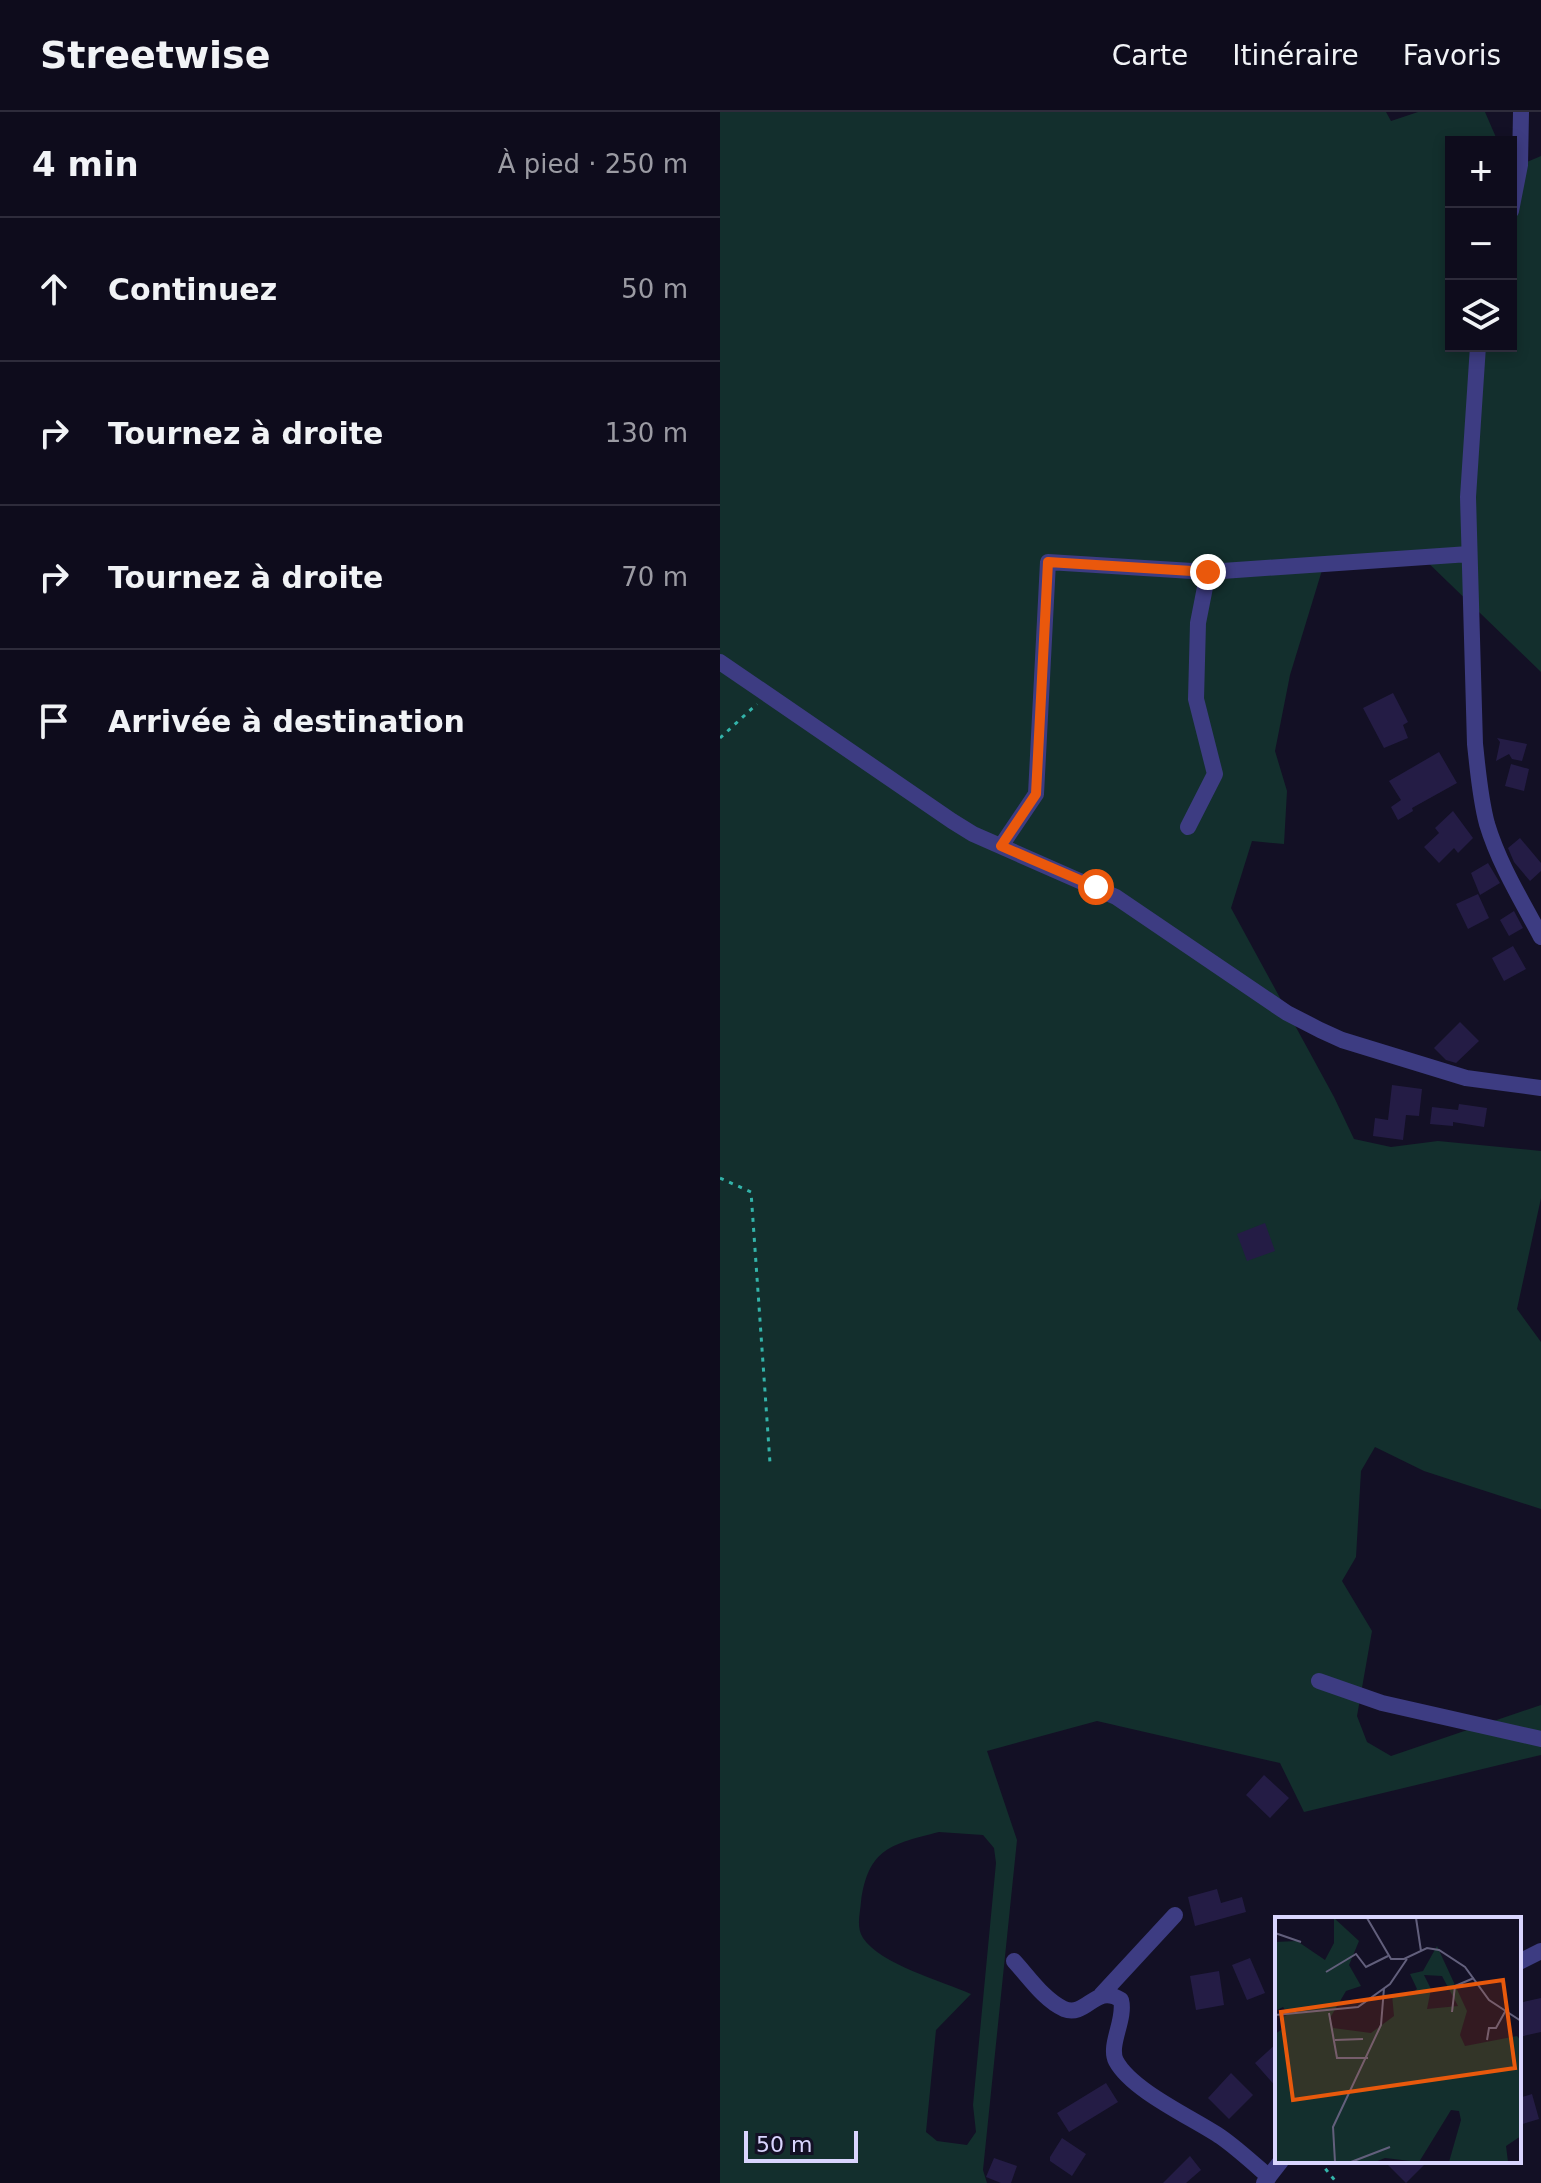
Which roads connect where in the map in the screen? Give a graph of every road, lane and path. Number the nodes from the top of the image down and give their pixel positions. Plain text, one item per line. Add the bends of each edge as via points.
1 (1521, 112) edge
2 (1512, 208) edge
3 (1478, 352) edge
4 (1469, 554) junction
5 (1208, 572) junction
6 (720, 662) edge
7 (766, 696) junction
8 (720, 738) edge
9 (1188, 827) dead end
10 (1001, 846) junction
11 (1541, 937) edge
12 (1541, 1088) edge
13 (720, 1178) edge
14 (770, 1463) dead end
15 (1319, 1681) dead end
16 (1541, 1739) edge
17 (1175, 1915) dead end
18 (1541, 1951) edge
19 (1014, 1961) dead end
20 (1521, 1961) edge
21 (1101, 1995) junction
22 (1279, 2163) edge
23 (1321, 2163) edge
24 (1266, 2180) edge
25 (1337, 2183) edge

1 - 2 street via 1520,165
3 - 4 street
4 - 5 street
4 - 11 street via 1479,784 1496,848
5 - 9 street via 1198,623 1196,699 1215,774
5 - 10 street via 1048,562 1036,794
6 - 7 street
7 - 8 path
7 - 10 street via 952,821
10 - 12 street via 1116,897 1287,1013 1342,1040 1466,1078
13 - 14 path via 751,1192
15 - 16 street via 1382,1703
17 - 21 street
18 - 20 street
19 - 21 street via 1065,2010
21 - 24 street via 1115,1996 1123,2005 1116,2061 1143,2089 1220,2136
22 - 24 street
23 - 25 path

